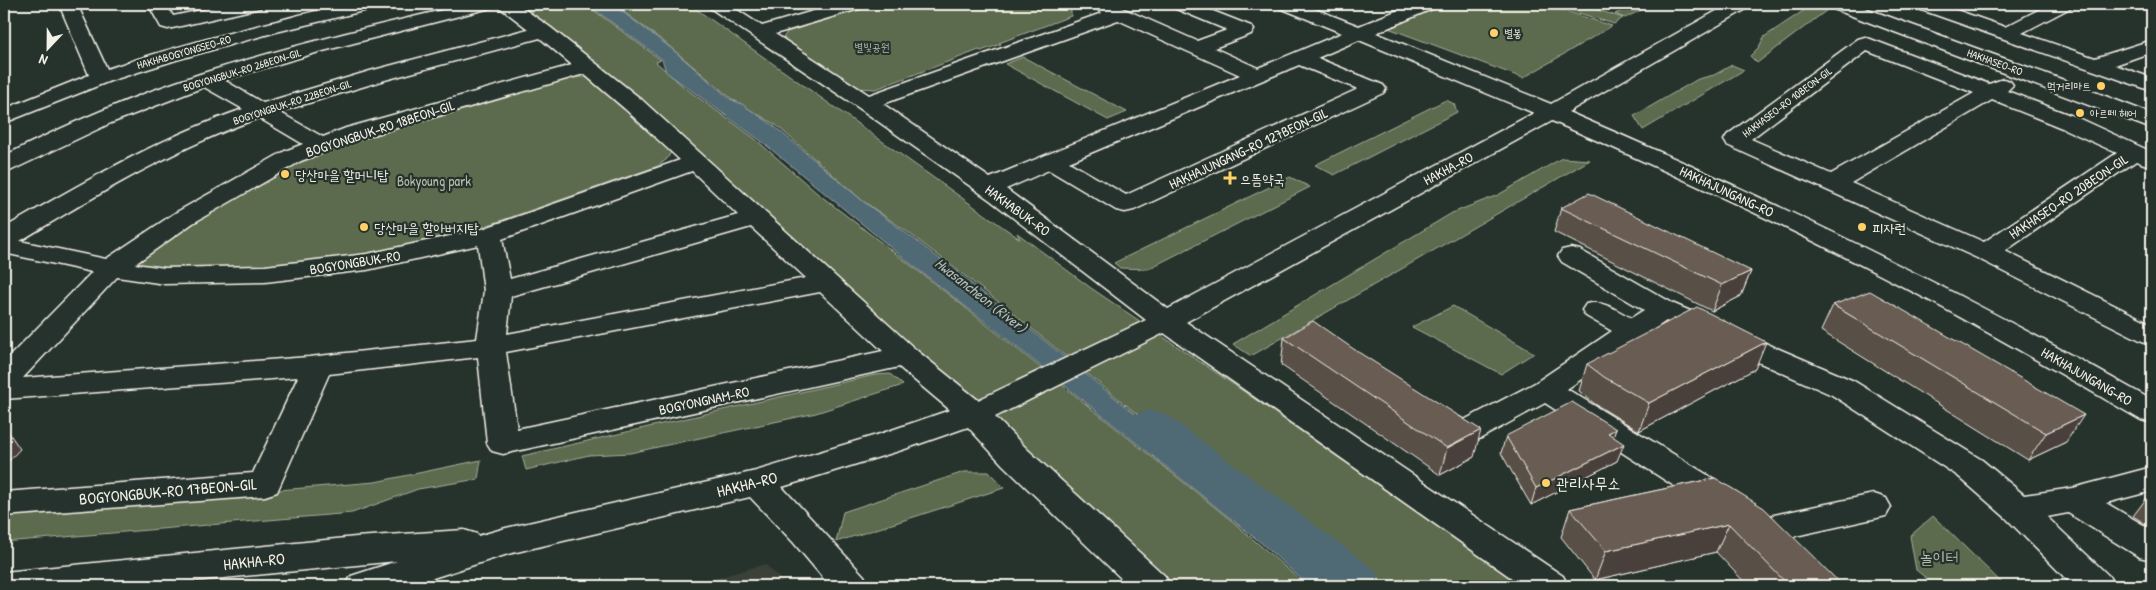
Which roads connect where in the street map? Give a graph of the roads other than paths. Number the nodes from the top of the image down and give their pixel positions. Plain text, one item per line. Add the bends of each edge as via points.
1 (68, 4) edge
2 (157, 4) edge
3 (254, 4) edge
4 (370, 4) edge
5 (490, 4) edge
6 (505, 4) edge
7 (716, 4) edge
8 (856, 4) edge
9 (1098, 4) edge
10 (1286, 4) edge
11 (1428, 4) edge
12 (1742, 4) edge
13 (1837, 4) edge
14 (1909, 4) edge
15 (1922, 4) edge
16 (2064, 4) edge
17 (1170, 6) edge
18 (1125, 16) junction
19 (1884, 21) junction
20 (543, 31) junction
21 (761, 32) junction
22 (1360, 33) junction
23 (2007, 33) junction
24 (2152, 46) edge
25 (1197, 48) junction
26 (1300, 58) junction
27 (2098, 64) junction
28 (587, 67) junction
29 (2026, 73) junction
30 (1257, 76) junction
31 (101, 78) junction
32 (206, 79) junction
33 (2152, 84) edge
34 (1992, 92) junction
35 (867, 103) junction
36 (260, 110) junction
37 (1553, 112) junction
38 (4, 117) edge
39 (2152, 122) edge
40 (321, 145) junction
41 (2143, 156) edge
42 (696, 162) junction
43 (1050, 162) junction
44 (4, 165) edge
45 (1833, 183) junction
46 (987, 188) junction
47 (756, 218) junction
48 (489, 235) junction
49 (4, 240) edge
50 (4, 245) edge
51 (1986, 252) junction
52 (1571, 256) dead end
53 (111, 268) junction
54 (825, 282) junction
55 (498, 291) junction
56 (1596, 310) dead end
57 (1664, 310) junction
58 (1159, 325) junction
59 (1632, 330) junction
60 (2152, 335) edge
61 (492, 346) junction
62 (905, 356) junction
63 (317, 367) junction
64 (4, 380) edge
65 (4, 389) edge
66 (1546, 390) junction
67 (1424, 409) edge
68 (979, 412) junction
69 (2152, 413) edge
70 (2152, 479) edge
71 (757, 483) junction
72 (2073, 500) junction
73 (4, 504) edge
74 (1874, 507) dead end
75 (2018, 509) junction
76 (506, 541) junction
77 (2152, 547) edge
78 (4, 586) edge
79 (364, 586) edge
80 (851, 586) edge
81 (1152, 586) edge
82 (1550, 586) edge
83 (2096, 586) edge

1 - 31 street
2 - 3 street via 168,23
4 - 31 street, HAKHABOGYONGSEO-RO via 223,40
5 - 32 street, BOGYONGBUK-RO 26BEON-GIL
6 - 20 street
7 - 21 street, HAKHABUK-RO
8 - 21 street
9 - 18 street
10 - 22 street, HAKHAJUNGANG-RO
11 - 22 street
12 - 37 street, HAKHA-RO
13 - 19 street, HAKHASEO-RO
14 - 19 street
15 - 23 street
16 - 23 street
17 - 18 street
17 - 25 street via 1244,30
18 - 25 street
18 - 35 street
19 - 29 street, HAKHASEO-RO
20 - 28 street
20 - 36 street, BOGYONGBUK-RO 22BEON-GIL
21 - 35 street, HAKHABUK-RO
22 - 26 street
22 - 37 street, HAKHAJUNGANG-RO
23 - 27 street
24 - 27 street
25 - 30 street
26 - 30 street
26 - 43 street, HAKHAJUNGANG-RO 127BEON-GIL via 1376,89 1125,206
27 - 33 street
28 - 40 street, BOGYONGBUK-RO 18BEON-GIL
28 - 42 street via 634,104
29 - 34 street
29 - 39 street, HAKHASEO-RO
30 - 43 street
31 - 38 street, HAKHABOGYONGSEO-RO
32 - 36 street
32 - 44 street, BOGYONGBUK-RO 26BEON-GIL via 91,122
34 - 41 street
34 - 45 street
34 - 45 street, HAKHASEO-RO 10BEON-GIL via 1865,43 1735,140
35 - 46 street, HAKHABUK-RO
36 - 40 street
36 - 49 street, BOGYONGBUK-RO 22BEON-GIL via 153,155
37 - 58 street, HAKHA-RO
37 - 69 street, HAKHAJUNGANG-RO via 1801,226 2000,327
40 - 53 street, BOGYONGBUK-RO 18BEON-GIL via 251,178 184,218
41 - 51 street, HAKHASEO-RO 20BEON-GIL
42 - 47 street
42 - 48 street, BOGYONGBUK-RO
43 - 46 street
45 - 51 street
46 - 58 street, HAKHABUK-RO
47 - 54 street
47 - 55 street
48 - 53 street, BOGYONGBUK-RO via 367,262 265,274 165,276
48 - 55 street
50 - 53 street, BOGYONGBUK-RO
51 - 60 street
52 - 57 street
53 - 64 street
54 - 61 street
54 - 62 street
55 - 61 street
56 - 59 street
57 - 59 street
57 - 75 street via 1843,388 1970,468
58 - 68 street, HAKHA-RO
58 - 82 street, HAKHABUK-RO
59 - 66 street
61 - 62 street, BOGYONGNAM-RO via 503,443
61 - 63 street
62 - 68 street
63 - 65 street
63 - 73 street, BOGYONGBUK-RO 17BEON-GIL via 265,484
66 - 67 street via 1462,434
66 - 74 street via 1779,540
68 - 71 street, HAKHA-RO
68 - 81 street via 1015,457
70 - 72 street
71 - 76 street, HAKHA-RO
71 - 80 street
72 - 75 street
72 - 77 street
75 - 83 street
76 - 78 street, HAKHA-RO via 356,551
76 - 79 street, HAKHA-RO

